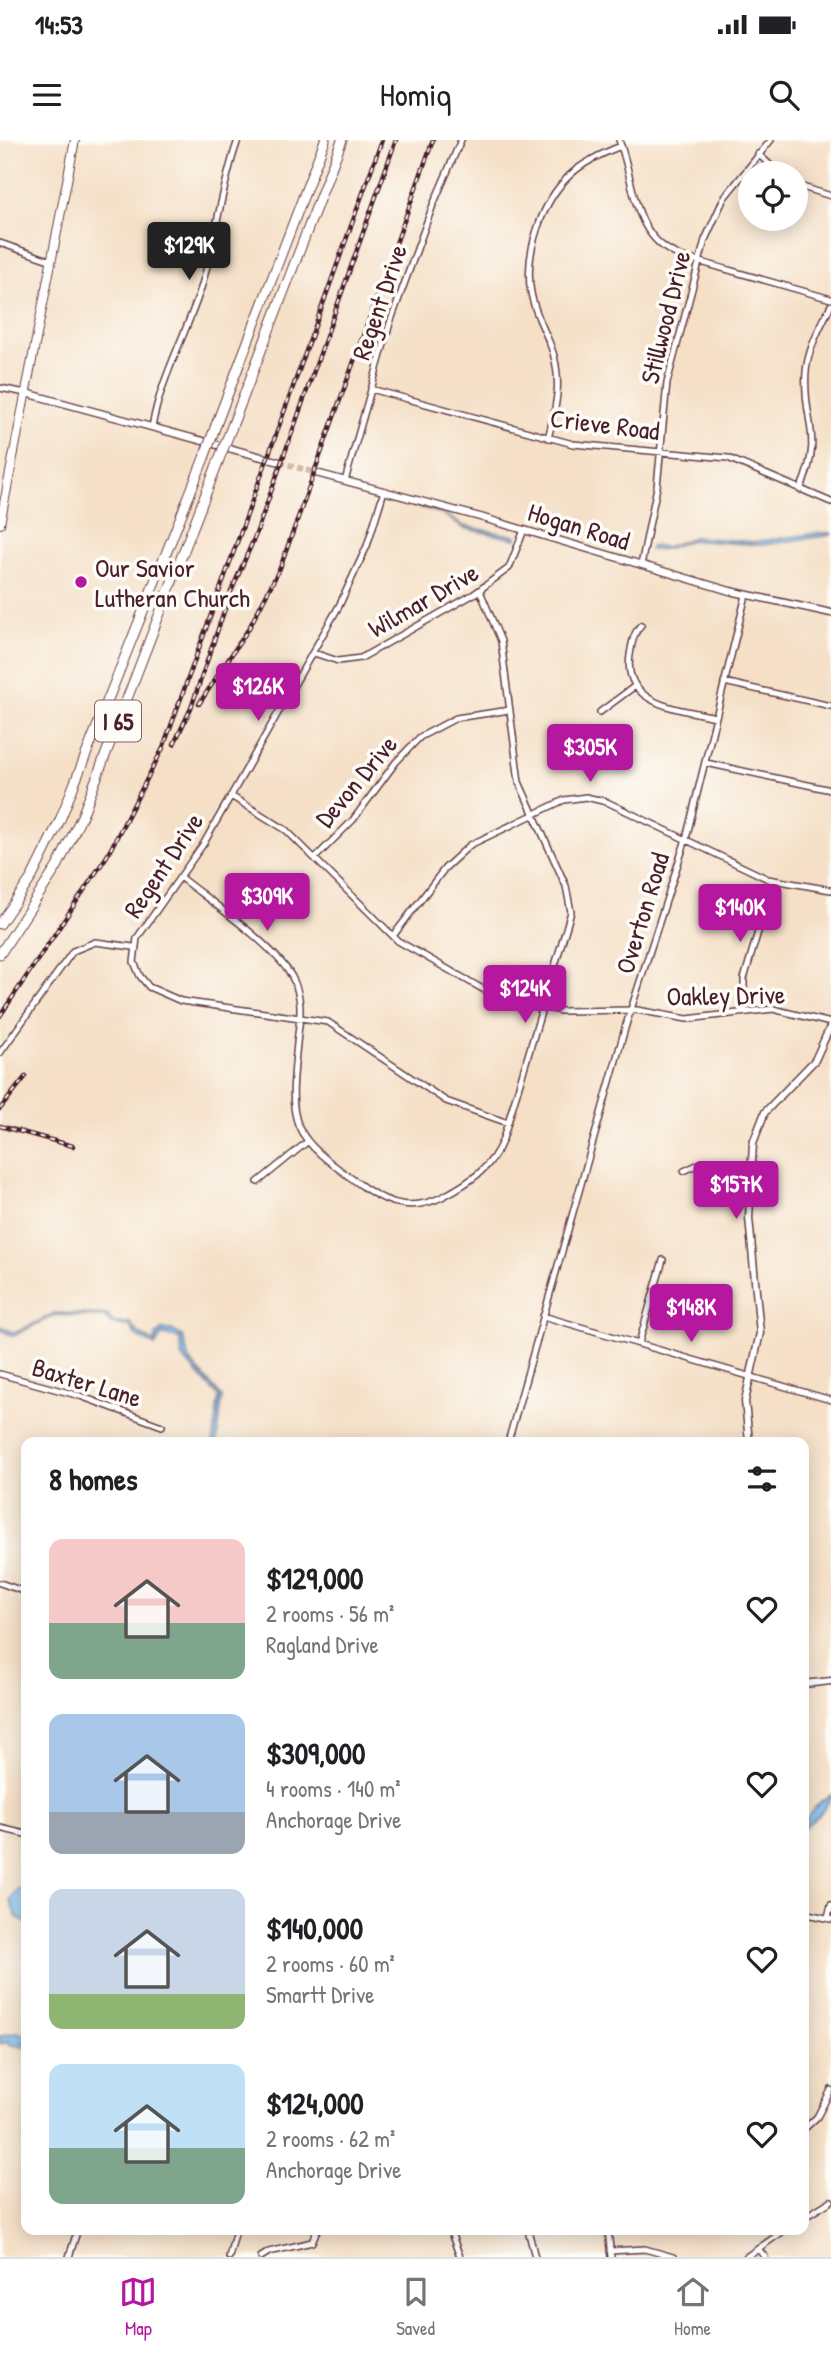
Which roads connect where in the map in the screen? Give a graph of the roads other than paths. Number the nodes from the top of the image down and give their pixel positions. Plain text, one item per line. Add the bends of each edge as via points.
1 (75, 140) edge
2 (238, 140) edge
3 (326, 140) edge
4 (342, 140) edge
5 (461, 140) edge
6 (771, 140) edge
7 (620, 143) edge
8 (758, 154) junction
9 (766, 161) edge
10 (808, 189) edge
11 (831, 196) edge
12 (0, 243) edge
13 (52, 261) junction
14 (699, 262) junction
15 (831, 299) edge
16 (831, 305) edge
17 (0, 388) edge
18 (371, 389) junction
19 (26, 393) junction
20 (152, 427) junction
21 (548, 438) junction
22 (660, 452) junction
23 (280, 461) tunnel mouth
24 (316, 473) tunnel mouth
25 (345, 481) junction
26 (800, 490) junction
27 (384, 491) junction
28 (831, 502) edge
29 (0, 524) edge
30 (524, 530) junction
31 (641, 565) junction
32 (480, 591) junction
33 (746, 595) junction
34 (831, 613) edge
35 (641, 625) dead end
36 (314, 653) junction
37 (724, 682) junction
38 (635, 686) junction
39 (831, 706) edge
40 (510, 710) junction
41 (600, 712) dead end
42 (716, 717) junction
43 (706, 763) junction
44 (831, 790) edge
45 (231, 796) junction
46 (532, 815) junction
47 (686, 839) junction
48 (315, 858) junction
49 (181, 878) junction
50 (773, 881) junction
51 (831, 890) edge
52 (0, 924) edge
53 (393, 936) junction
54 (134, 947) junction
55 (0, 954) edge
56 (543, 1009) junction
57 (744, 1010) junction
58 (631, 1011) junction
59 (300, 1016) junction
60 (831, 1024) edge
61 (0, 1053) edge
62 (508, 1123) junction
63 (307, 1142) junction
64 (750, 1167) junction
65 (684, 1171) dead end
66 (258, 1182) dead end
67 (663, 1260) dead end
68 (543, 1316) junction
69 (639, 1343) junction
70 (0, 1374) edge
71 (751, 1375) junction
72 (831, 1400) edge
73 (162, 1426) dead end
74 (509, 1437) edge
75 (748, 1437) edge
76 (0, 1583) edge
77 (21, 1590) edge
78 (831, 1681) edge
79 (809, 1683) edge
80 (0, 1828) edge
81 (21, 1833) edge
82 (831, 1905) edge
83 (809, 1914) edge
84 (830, 1919) edge
85 (831, 2090) edge
86 (809, 2124) edge
87 (831, 2201) edge
88 (809, 2214) edge
89 (76, 2235) dead end
90 (235, 2235) edge
91 (315, 2235) edge
92 (452, 2235) edge
93 (529, 2235) edge
94 (609, 2235) edge
95 (778, 2235) edge
96 (758, 2249) junction
97 (611, 2254) edge
98 (69, 2257) edge
99 (230, 2257) edge
100 (261, 2257) edge
101 (460, 2257) edge
102 (535, 2257) edge
103 (673, 2257) edge
104 (746, 2257) edge
105 (765, 2257) edge

1 - 13 main road
2 - 20 street via 202,284
3 - 52 highway, I 65, bridge via 60,820 32,877
4 - 55 highway, I 65, bridge via 79,823 53,874
5 - 18 street, Regent Drive via 397,303
6 - 8 street, Stillwood Drive
7 - 14 street via 645,229 667,250
7 - 21 street via 584,163 562,184 545,212 531,256 532,298 558,377
8 - 9 street
8 - 14 street, Stillwood Drive via 722,202
10 - 11 street
12 - 13 street
13 - 19 main road
14 - 15 street
14 - 22 street, Stillwood Drive via 668,376
16 - 26 street via 806,367 813,449
17 - 19 street
18 - 21 street, Crieve Road
18 - 25 street, Regent Drive
19 - 20 street
19 - 29 main road
20 - 23 street
21 - 22 street, Crieve Road via 588,447
22 - 26 street, Crieve Road via 732,459
22 - 31 street, Stillwood Drive
24 - 25 street, Hogan Road
25 - 27 street, Hogan Road
26 - 28 street, Crieve Road
27 - 30 street, Hogan Road
27 - 36 street, Regent Drive via 361,561
30 - 31 street, Hogan Road
30 - 32 street, Wilmar Drive via 509,568
31 - 33 street, Hogan Road
32 - 36 street, Wilmar Drive via 361,658 338,661
32 - 40 street via 500,636
33 - 34 street, Hogan Road
33 - 37 street, Overton Road
35 - 38 street via 629,661
36 - 45 street, Regent Drive
37 - 39 street
37 - 42 street, Overton Road
38 - 41 street
38 - 42 street via 657,703
40 - 46 street via 517,775
40 - 48 street, Devon Drive via 451,720 417,739 353,820
42 - 43 street, Overton Road
43 - 44 street
43 - 47 street, Overton Road
45 - 48 street, Oakley Drive via 274,821
45 - 49 street, Regent Drive
46 - 47 street via 568,799 594,798
46 - 53 street via 461,851
46 - 56 street via 566,886 571,907
47 - 50 street
47 - 58 street, Overton Road
48 - 53 street, Oakley Drive
49 - 54 street, Regent Drive
49 - 59 street via 284,966 298,991
50 - 51 street
50 - 57 street via 744,979
53 - 56 street, Oakley Drive via 484,991
54 - 59 street, Regent Drive via 140,976 165,995 213,1008
54 - 61 street via 94,942 73,951
56 - 58 street, Oakley Drive
56 - 62 street
57 - 58 street, Oakley Drive via 687,1019
57 - 60 street, Oakley Drive via 781,1010
58 - 68 street, Overton Road
59 - 62 street, Regent Drive via 337,1027 447,1102
59 - 63 street via 293,1104
60 - 64 street via 815,1060 762,1118
62 - 63 street via 497,1153 484,1169 440,1198 417,1205 380,1198 322,1158
63 - 66 street
64 - 65 street via 699,1164
64 - 71 street via 750,1228 760,1328
67 - 69 street
68 - 69 street
68 - 74 street, Overton Road
69 - 71 street
70 - 73 street, Baxter Lane via 80,1396
71 - 72 street
71 - 75 street via 745,1409
76 - 77 street
78 - 79 street
80 - 81 street
82 - 84 street
83 - 84 street
85 - 86 street
87 - 88 street
89 - 98 street
90 - 99 street
91 - 100 street via 313,2241
92 - 101 street
93 - 102 street
94 - 97 street
95 - 96 street
96 - 104 street
96 - 105 street
97 - 103 street via 645,2249

